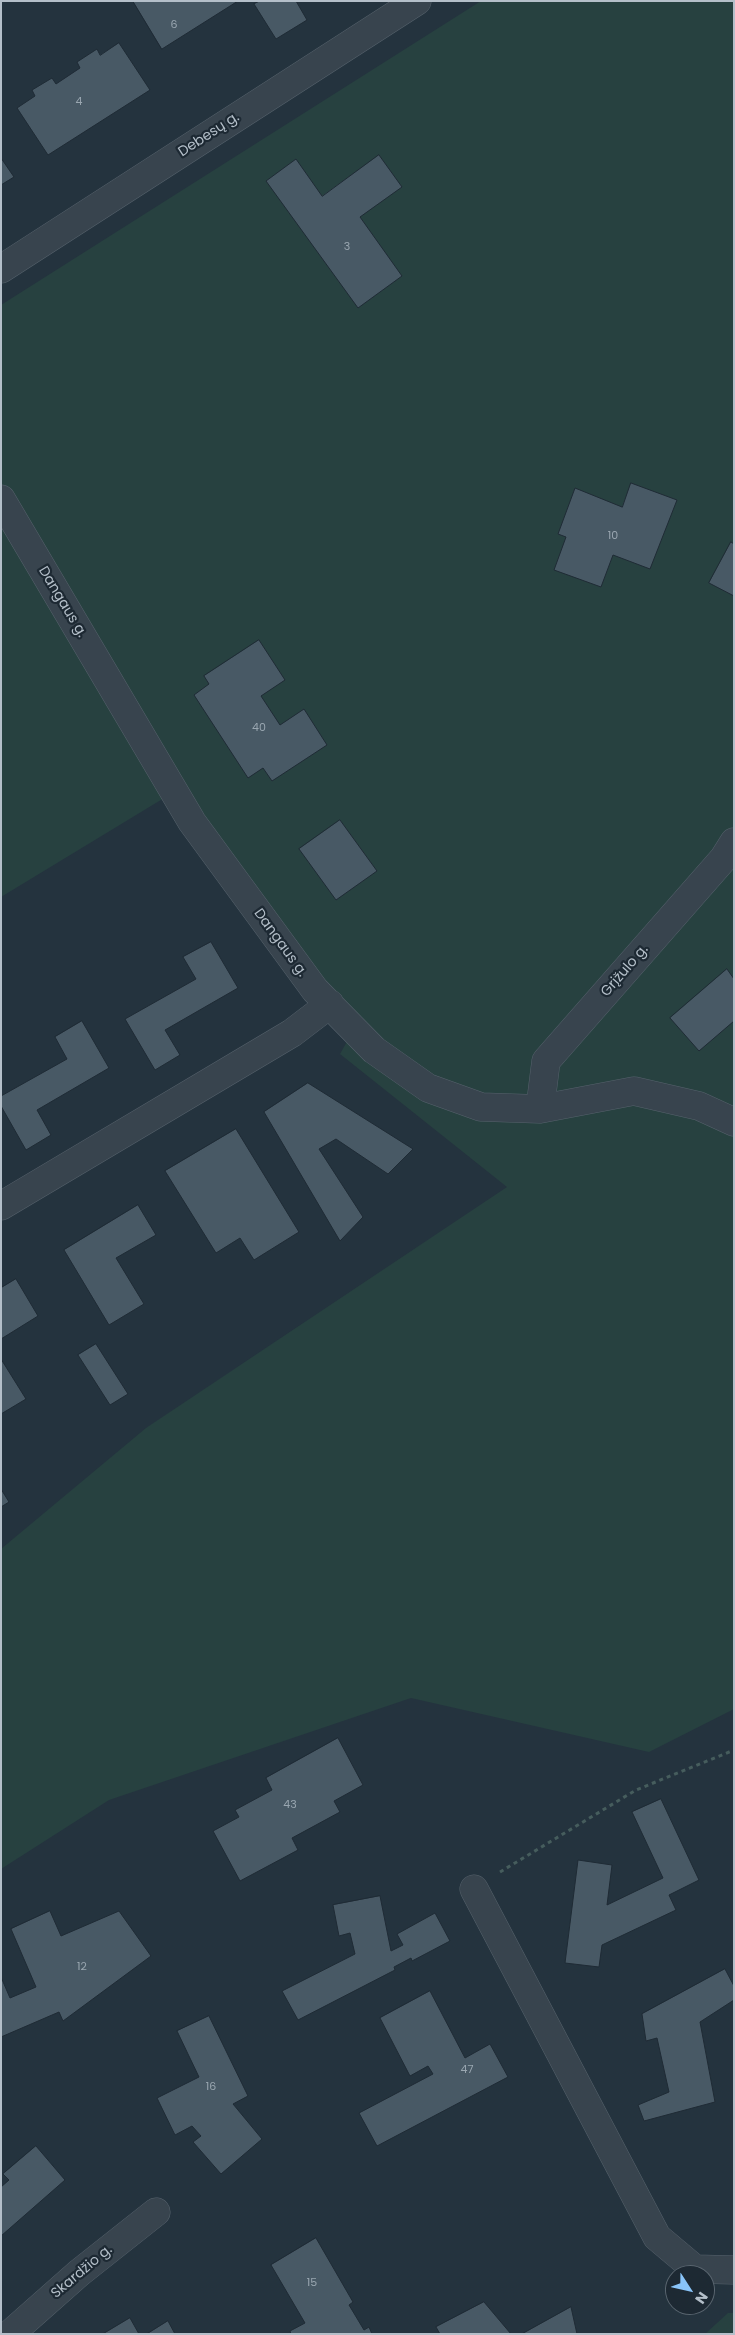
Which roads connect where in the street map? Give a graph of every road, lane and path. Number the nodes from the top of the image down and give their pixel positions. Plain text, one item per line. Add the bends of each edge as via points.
1 (417, 1) edge
2 (1, 269) edge
3 (1, 499) edge
4 (734, 842) edge
5 (330, 1004) junction
6 (540, 1110) junction
7 (734, 1122) edge
8 (1, 1206) edge
9 (734, 1750) edge
10 (474, 1889) joint
11 (156, 2212) dead end
12 (734, 2270) edge
13 (10, 2334) edge

1 - 2 street, Debesų g.
3 - 5 street, Dangaus g. via 192,822 315,990
4 - 6 street, Grįžulo g. via 724,858 546,1061
5 - 6 street, Dangaus g. via 374,1050 428,1088 481,1107
5 - 8 street via 292,1033
6 - 7 street, Dangaus g. via 634,1091 699,1106
9 - 10 path via 636,1790
10 - 12 street via 657,2237 695,2268
11 - 13 street, Skardžio g. via 79,2273

